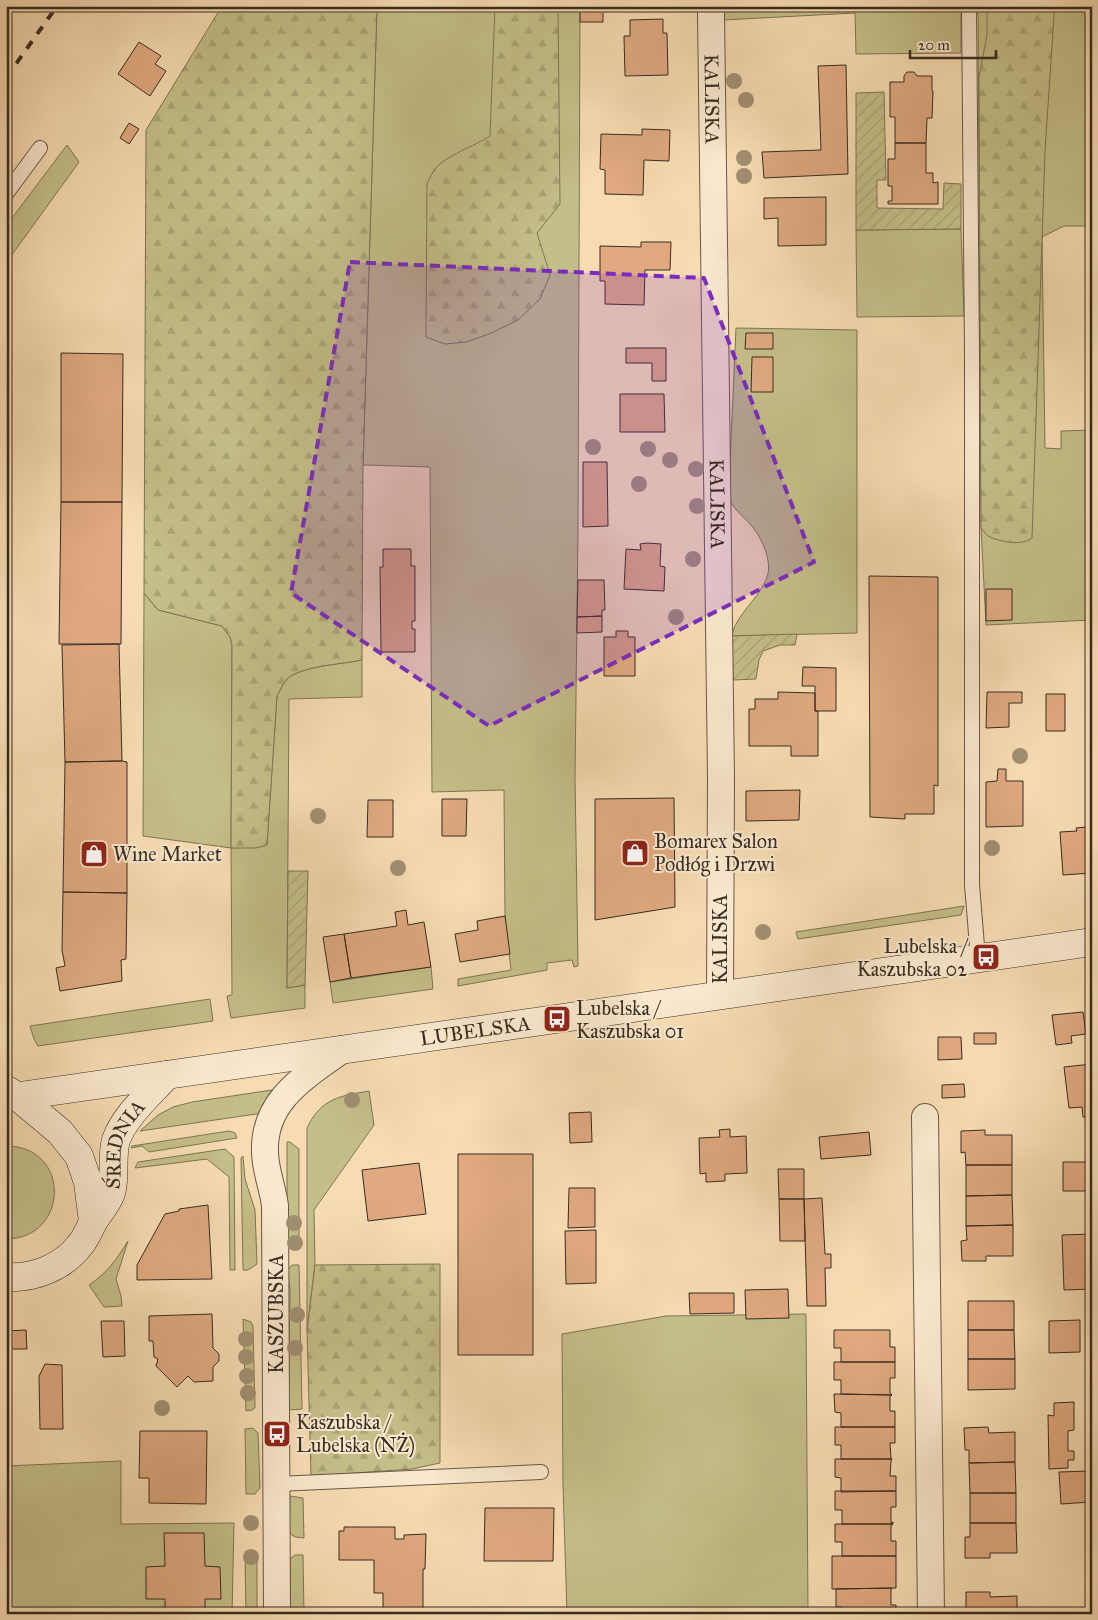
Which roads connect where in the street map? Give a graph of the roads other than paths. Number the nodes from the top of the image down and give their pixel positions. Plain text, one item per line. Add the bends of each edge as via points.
1 (969, 6) edge
2 (711, 13) dead end
3 (40, 148) dead end
4 (6, 194) edge
5 (1092, 942) edge
6 (978, 958) junction
7 (720, 995) junction
8 (343, 1049) junction
9 (168, 1074) junction
10 (10, 1095) edge
11 (925, 1117) dead end
12 (93, 1222) junction
13 (6, 1277) edge
14 (541, 1472) dead end
15 (277, 1484) junction
16 (277, 1614) edge
17 (931, 1614) edge

1 - 6 lane via 972,885
2 - 7 street, KALISKA via 721,778
3 - 4 lane
5 - 6 main road, LUBELSKA
6 - 7 main road, LUBELSKA
7 - 8 main road, LUBELSKA
8 - 9 main road, LUBELSKA
8 - 15 street, KASZUBSKA via 283,1097 265,1143 275,1206
9 - 10 main road, LUBELSKA
9 - 12 main road, ŚREDNIA via 122,1129 116,1141 110,1194
10 - 12 main road, ŚREDNIA via 60,1132 79,1156 88,1182
11 - 17 street
12 - 13 main road, ŚREDNIA via 73,1254 52,1268 27,1276
14 - 15 lane
15 - 16 street, KASZUBSKA

